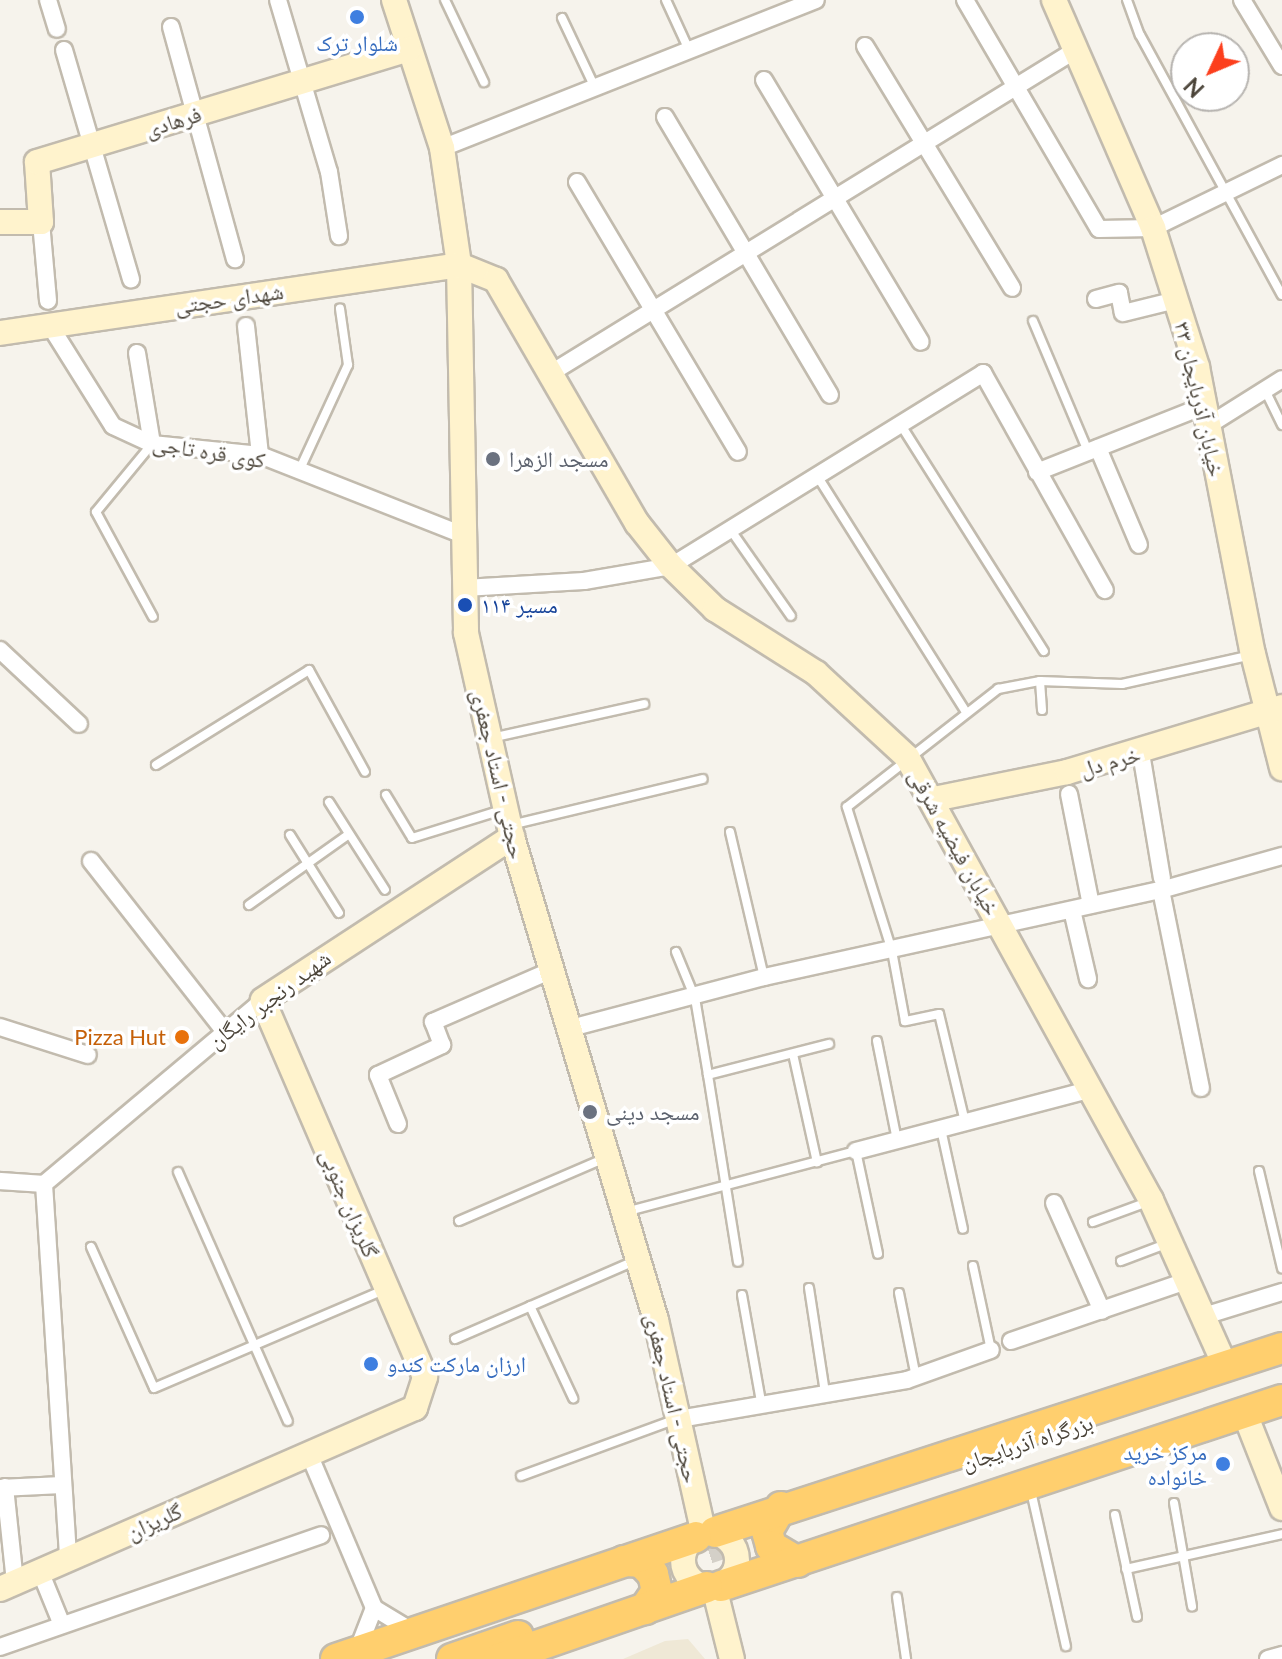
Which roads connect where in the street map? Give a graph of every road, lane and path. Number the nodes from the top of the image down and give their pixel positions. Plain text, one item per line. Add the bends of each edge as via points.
1 (48, 0) edge
2 (278, 0) edge
3 (394, 0) edge
4 (445, 0) edge
5 (666, 0) edge
6 (816, 0) edge
7 (965, 0) edge
8 (1054, 0) edge
9 (1127, 0) edge
10 (1242, 0) edge
11 (780, 6) edge
12 (562, 18) dead end
13 (171, 27) dead end
14 (57, 29) dead end
15 (865, 46) dead end
16 (408, 49) junction
17 (64, 50) dead end
18 (1074, 51) junction
19 (691, 54) junction
20 (1282, 66) edge
21 (764, 80) dead end
22 (484, 82) dead end
23 (305, 83) junction
24 (1013, 87) junction
25 (596, 91) junction
26 (199, 113) junction
27 (665, 117) dead end
28 (925, 143) junction
29 (96, 144) junction
30 (442, 148) junction
31 (1282, 165) edge
32 (577, 182) dead end
33 (1226, 192) junction
34 (837, 198) junction
35 (0, 222) edge
36 (41, 222) junction
37 (1153, 228) junction
38 (339, 236) dead end
39 (746, 256) junction
40 (235, 259) dead end
41 (459, 265) junction
42 (131, 279) dead end
43 (1012, 288) dead end
44 (1282, 295) edge
45 (1096, 299) dead end
46 (1176, 300) junction
47 (340, 309) dead end
48 (654, 312) junction
49 (49, 313) junction
50 (1033, 321) dead end
51 (246, 326) dead end
52 (0, 333) edge
53 (921, 342) dead end
54 (137, 353) dead end
55 (551, 373) junction
56 (1282, 379) edge
57 (1265, 390) junction
58 (830, 395) dead end
59 (1207, 415) junction
60 (899, 422) junction
61 (1282, 425) edge
62 (152, 444) junction
63 (1093, 449) junction
64 (738, 452) dead end
65 (260, 455) junction
66 (298, 471) junction
67 (1037, 472) junction
68 (816, 474) junction
69 (730, 529) junction
70 (463, 535) junction
71 (1139, 545) dead end
72 (671, 566) junction
73 (464, 588) junction
74 (1105, 590) dead end
75 (791, 616) dead end
76 (153, 617) dead end
77 (0, 650) edge
78 (1044, 651) dead end
79 (1253, 654) junction
80 (1040, 681) junction
81 (644, 704) dead end
82 (1275, 709) edge
83 (1042, 710) dead end
84 (965, 711) junction
85 (79, 724) dead end
86 (490, 738) junction
87 (1141, 753) junction
88 (907, 757) junction
89 (156, 765) dead end
90 (1282, 768) edge
91 (365, 772) dead end
92 (703, 779) dead end
93 (1069, 794) dead end
94 (386, 795) dead end
95 (934, 799) junction
96 (329, 802) dead end
97 (509, 824) junction
98 (730, 832) dead end
99 (290, 835) dead end
100 (348, 835) junction
101 (1282, 856) edge
102 (91, 861) dead end
103 (309, 862) junction
104 (1162, 884) junction
105 (385, 890) dead end
106 (249, 905) dead end
107 (1091, 905) junction
108 (1072, 910) junction
109 (339, 913) dead end
110 (1001, 925) junction
111 (892, 951) junction
112 (676, 952) dead end
113 (552, 970) junction
114 (764, 977) junction
115 (1088, 979) dead end
116 (695, 998) junction
117 (263, 1000) junction
118 (0, 1027) edge
119 (571, 1028) junction
120 (225, 1032) junction
121 (877, 1041) dead end
122 (829, 1044) dead end
123 (793, 1054) junction
124 (88, 1055) dead end
125 (708, 1075) junction
126 (1201, 1088) dead end
127 (1093, 1089) junction
128 (965, 1122) junction
129 (398, 1124) dead end
130 (941, 1129) junction
131 (897, 1140) junction
132 (856, 1151) junction
133 (607, 1157) junction
134 (817, 1162) junction
135 (1259, 1171) dead end
136 (178, 1172) dead end
137 (0, 1181) edge
138 (44, 1184) junction
139 (722, 1186) junction
140 (1151, 1200) junction
141 (1054, 1203) dead end
142 (624, 1212) junction
143 (459, 1221) dead end
144 (1093, 1222) dead end
145 (963, 1229) dead end
146 (1171, 1242) junction
147 (91, 1247) dead end
148 (878, 1254) dead end
149 (638, 1259) junction
150 (1121, 1261) dead end
151 (738, 1262) dead end
152 (973, 1266) dead end
153 (1282, 1268) edge
154 (1189, 1280) junction
155 (386, 1288) junction
156 (809, 1288) dead end
157 (1282, 1292) edge
158 (899, 1293) dead end
159 (742, 1295) dead end
160 (530, 1306) junction
161 (1102, 1311) junction
162 (1204, 1316) junction
163 (455, 1339) dead end
164 (1011, 1341) dead end
165 (254, 1345) junction
166 (1282, 1348) edge
167 (991, 1350) joint
168 (1282, 1357) edge
169 (1224, 1363) junction
170 (916, 1377) junction
171 (1282, 1384) edge
172 (825, 1392) junction
173 (573, 1398) dead end
174 (1282, 1400) edge
175 (761, 1402) junction
176 (415, 1408) joint
177 (1245, 1414) junction
178 (679, 1419) junction
179 (288, 1421) dead end
180 (309, 1454) junction
181 (521, 1476) dead end
182 (1029, 1484) junction
183 (62, 1485) junction
184 (2, 1487) edge
185 (1174, 1503) dead end
186 (1282, 1508) edge
187 (1115, 1515) dead end
188 (705, 1534) junction
189 (1282, 1534) edge
190 (321, 1535) dead end
191 (783, 1535) junction
192 (1182, 1557) junction
193 (68, 1558) junction
194 (1126, 1569) junction
195 (40, 1571) junction
196 (635, 1584) junction
197 (7, 1585) edge
198 (714, 1587) junction
199 (897, 1597) dead end
200 (1192, 1606) dead end
201 (374, 1608) junction
202 (1137, 1617) dead end
203 (62, 1625) junction
204 (414, 1632) junction
205 (1066, 1646) dead end
206 (0, 1647) edge
207 (346, 1655) edge
208 (1282, 1655) edge
209 (389, 1659) edge
210 (452, 1659) edge
211 (499, 1659) edge
212 (732, 1659) edge
213 (906, 1659) edge
214 (1268, 1659) edge

1 - 14 street
2 - 23 street
3 - 16 street, حجتی - استاد جعفری
4 - 22 lane
5 - 19 lane
6 - 11 street
7 - 24 street
8 - 18 street, خیابان آذربایجان ۳۳
9 - 33 lane
10 - 20 street
11 - 19 street
12 - 25 lane
13 - 26 street
15 - 28 street
16 - 23 street, فرهادی
16 - 30 street, حجتی - استاد جعفری
17 - 29 street
18 - 24 street
18 - 37 street, خیابان آذربایجان ۳۳
19 - 25 street
21 - 34 street
23 - 26 street, فرهادی
23 - 38 street via 329,172
24 - 28 street
24 - 37 street via 1099,229
25 - 30 street
26 - 29 street, فرهادی
26 - 40 street
27 - 39 street
28 - 34 street
28 - 43 street
29 - 36 street, فرهادی via 36,163
29 - 42 street
30 - 41 street, حجتی - استاد جعفری
31 - 33 street
32 - 48 street
33 - 37 street
33 - 44 lane
34 - 39 street
34 - 53 street
35 - 36 street
36 - 49 street
37 - 46 street, خیابان آذربایجان ۳۳
39 - 48 street
39 - 58 street
41 - 49 street, شهدای حجتی
41 - 55 street, خیابان فیضیه شرقی via 496,280
41 - 70 street, حجتی - استاد جعفری
45 - 46 street via 1119,293 1123,313
46 - 59 street, خیابان آذربایجان ۳۳
47 - 66 lane via 348,365
48 - 55 street
48 - 64 street
49 - 52 street, شهدای حجتی
49 - 62 street, کوی قره تاجی via 113,426
50 - 63 lane
51 - 65 street
54 - 62 street
55 - 72 street, خیابان فیضیه شرقی via 637,523
56 - 57 street
57 - 59 street
57 - 61 lane
59 - 63 street
59 - 79 street, خیابان آذربایجان ۳۳
60 - 67 street via 983,373
60 - 68 street
60 - 78 lane
62 - 65 street, کوی قره تاجی
62 - 76 lane via 96,512
63 - 67 street
63 - 71 street
65 - 66 street, کوی قره تاجی
66 - 70 street, کوی قره تاجی
67 - 74 street
68 - 69 street
68 - 84 lane
69 - 72 street
69 - 75 lane
70 - 73 street, حجتی - استاد جعفری
72 - 73 street via 584,581
72 - 88 street, خیابان فیضیه شرقی via 715,609 816,673
73 - 86 street, حجتی - استاد جعفری via 466,633
77 - 85 street
79 - 80 lane via 1122,684
79 - 82 street, خیابان آذربایجان ۳۳
80 - 83 lane
80 - 84 lane via 998,689
81 - 86 lane
82 - 87 street, خرم دل
82 - 90 street, خیابان آذربایجان ۳۳
84 - 88 lane
86 - 97 street, حجتی - استاد جعفری
87 - 95 street, خرم دل
87 - 104 street
88 - 95 street, خیابان فیضیه شرقی
88 - 111 lane via 847,807
89 - 91 lane via 309,670
92 - 97 lane
93 - 107 street
94 - 97 lane via 412,838
95 - 110 street, خیابان فیضیه شرقی
96 - 100 lane
97 - 113 street, حجتی - استاد جعفری
97 - 117 street, شهید رنجبر رایگان
98 - 114 lane
99 - 103 lane
100 - 103 lane
100 - 105 lane
101 - 104 street
102 - 120 street
103 - 106 lane
103 - 109 lane
104 - 107 street
104 - 126 street
107 - 108 street
108 - 110 street
108 - 115 street
110 - 111 street
110 - 127 street, خیابان فیضیه شرقی
111 - 114 street
111 - 128 lane via 905,1021 939,1014
112 - 116 lane
113 - 119 street, حجتی - استاد جعفری
113 - 129 street via 433,1022 442,1045 378,1075
114 - 116 street
116 - 119 street
116 - 125 lane
117 - 120 street, شهید رنجبر رایگان
117 - 155 street, گلریزان جنوبی
118 - 124 street
119 - 133 street, حجتی - استاد جعفری
120 - 138 street, شهید رنجبر رایگان
121 - 131 lane
122 - 123 lane
123 - 125 lane
123 - 134 lane
125 - 139 lane
127 - 128 street
127 - 140 street, خیابان فیضیه شرقی
128 - 130 street
130 - 131 street
130 - 145 lane
131 - 132 street
132 - 134 lane
132 - 148 lane
133 - 142 street, حجتی - استاد جعفری
133 - 143 lane
134 - 139 lane
135 - 153 lane
136 - 165 lane
137 - 138 street
138 - 183 street
139 - 142 lane
139 - 151 lane
140 - 144 lane
140 - 146 street, خیابان فیضیه شرقی
141 - 161 street
142 - 149 street, حجتی - استاد جعفری
146 - 150 lane
146 - 154 street, خیابان فیضیه شرقی
147 - 165 lane via 154,1388
149 - 160 lane
149 - 178 street, حجتی - استاد جعفری
152 - 167 lane
154 - 161 street
154 - 162 street, خیابان فیضیه شرقی
155 - 165 lane
155 - 176 street, گلریزان جنوبی via 425,1377
156 - 172 lane
157 - 162 street
158 - 170 lane
159 - 175 lane
160 - 163 lane
160 - 173 lane
161 - 164 street
162 - 169 street, خیابان فیضیه شرقی
165 - 179 lane
166 - 169 highway
167 - 170 street
168 - 191 highway, بزرگراه آذربایجان
169 - 191 highway
170 - 172 street
171 - 191 highway, بزرگراه آذربایجان
172 - 175 street
174 - 177 highway
175 - 178 street
176 - 180 street, گلریزان
177 - 182 highway
177 - 186 street
178 - 181 lane
178 - 188 street, حجتی - استاد جعفری
180 - 193 street, گلریزان
180 - 201 street
182 - 191 highway
182 - 205 lane
183 - 184 street
183 - 193 street
184 - 197 street
185 - 192 lane
187 - 194 lane
188 - 191 highway
188 - 196 highway
188 - 198 street via 738,1558 730,1579
188 - 198 street via 685,1549 684,1566 692,1580
189 - 192 lane
190 - 203 street
191 - 198 highway
192 - 194 lane
192 - 200 lane
193 - 195 street, گلریزان
194 - 202 lane
195 - 197 street, گلریزان
195 - 203 street
196 - 198 highway
196 - 204 highway
196 - 209 highway
196 - 210 highway
196 - 211 highway
198 - 212 street
199 - 213 lane
201 - 204 street
201 - 207 street
203 - 206 street
204 - 207 highway
208 - 214 street

